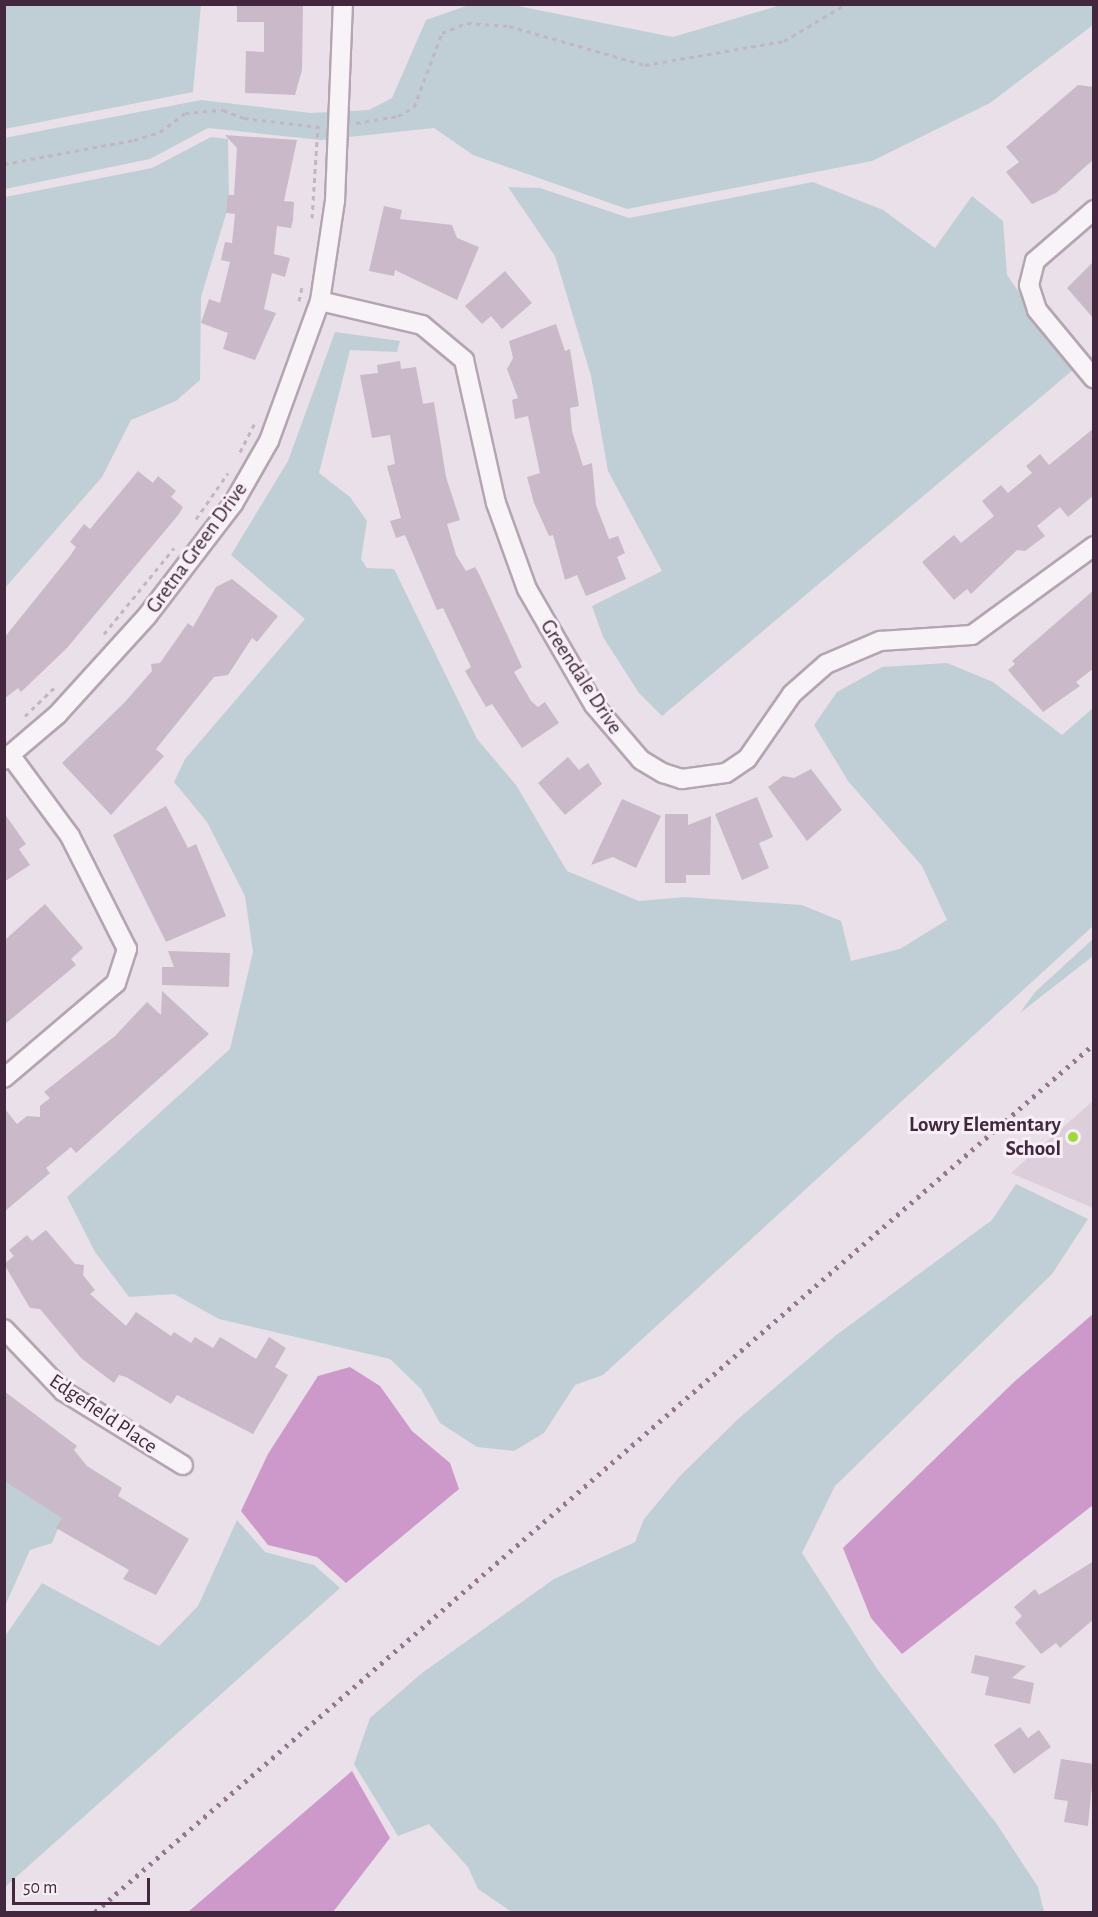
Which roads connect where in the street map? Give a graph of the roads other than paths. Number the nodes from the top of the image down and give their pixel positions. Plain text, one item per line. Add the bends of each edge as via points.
1 (343, 4) edge
2 (1094, 210) edge
3 (320, 301) junction
4 (1094, 379) edge
5 (1094, 546) edge
6 (8, 758) edge
7 (4, 1078) edge
8 (4, 1329) edge
9 (183, 1466) dead end

1 - 3 street, Gretna Green Drive via 335,201
2 - 4 street via 1035,261 1029,285 1037,310
3 - 5 street, Greendale Drive via 422,325 464,360 496,503 527,589 594,705 641,760 663,773 682,778 726,772 747,759 792,694 826,664 880,641 972,636
3 - 6 street, Gretna Green Drive via 269,441 233,504 147,616
6 - 7 street via 70,836 127,949 116,983
8 - 9 street, Edgefield Place via 63,1391

